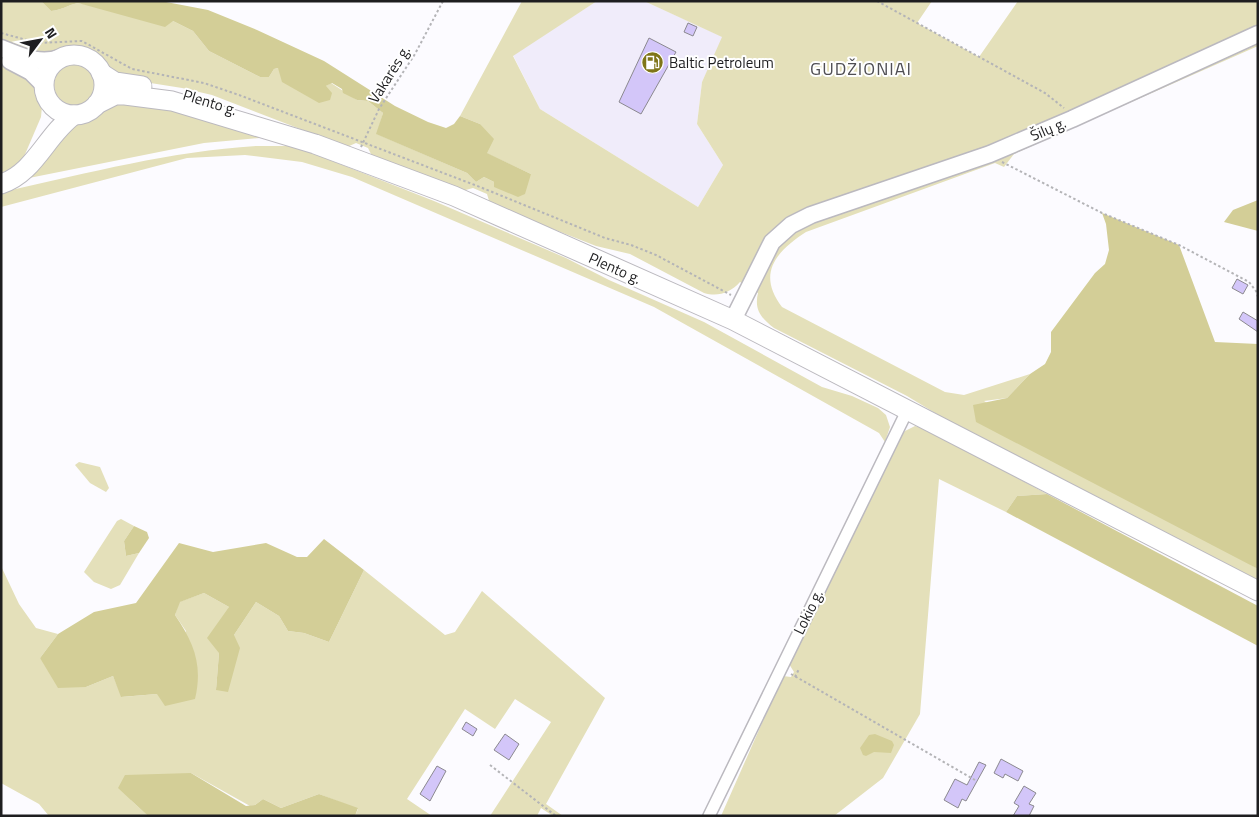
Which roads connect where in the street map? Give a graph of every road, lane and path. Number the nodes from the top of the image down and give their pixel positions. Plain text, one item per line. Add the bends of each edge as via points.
1 (443, 1) edge
2 (878, 1) edge
3 (1258, 34) edge
4 (1, 48) edge
5 (1, 57) edge
6 (60, 58) junction
7 (101, 73) junction
8 (46, 93) junction
9 (97, 104) junction
10 (74, 115) junction
11 (1072, 119) junction
12 (315, 144) junction
13 (990, 154) junction
14 (356, 159) junction
15 (18, 174) junction
16 (1, 184) edge
17 (1258, 297) edge
18 (733, 320) junction
19 (908, 409) junction
20 (1258, 591) edge
21 (780, 668) junction
22 (799, 669) dead end
23 (795, 677) junction
24 (490, 766) dead end
25 (975, 780) dead end
26 (556, 816) edge
27 (709, 816) edge

1 - 14 path, Vakarės g. via 379,110
2 - 11 path via 1045,93 1059,102
3 - 11 main road, Šilų g.
4 - 6 main road via 34,60
5 - 8 main road via 31,72
6 - 7 highway via 88,59
6 - 8 highway via 48,70
7 - 9 highway via 103,89
7 - 12 highway, Plento g. via 125,84 218,102
8 - 10 highway via 54,108
8 - 15 highway via 47,123 37,146
9 - 10 highway
9 - 12 highway, Plento g. via 125,94 172,101
10 - 15 highway via 60,125 31,165
11 - 13 main road, Šilų g.
12 - 14 highway, Plento g.
13 - 17 path via 1102,213 1180,245 1249,282
13 - 18 main road, Šilų g. via 791,224 772,242
14 - 18 highway, Plento g. via 454,196
15 - 16 highway
18 - 19 highway, Plento g.
19 - 20 highway, Plento g.
19 - 21 street, Lokio g.
21 - 23 path
21 - 27 street, Lokio g.
22 - 23 path
23 - 25 path
24 - 26 path

